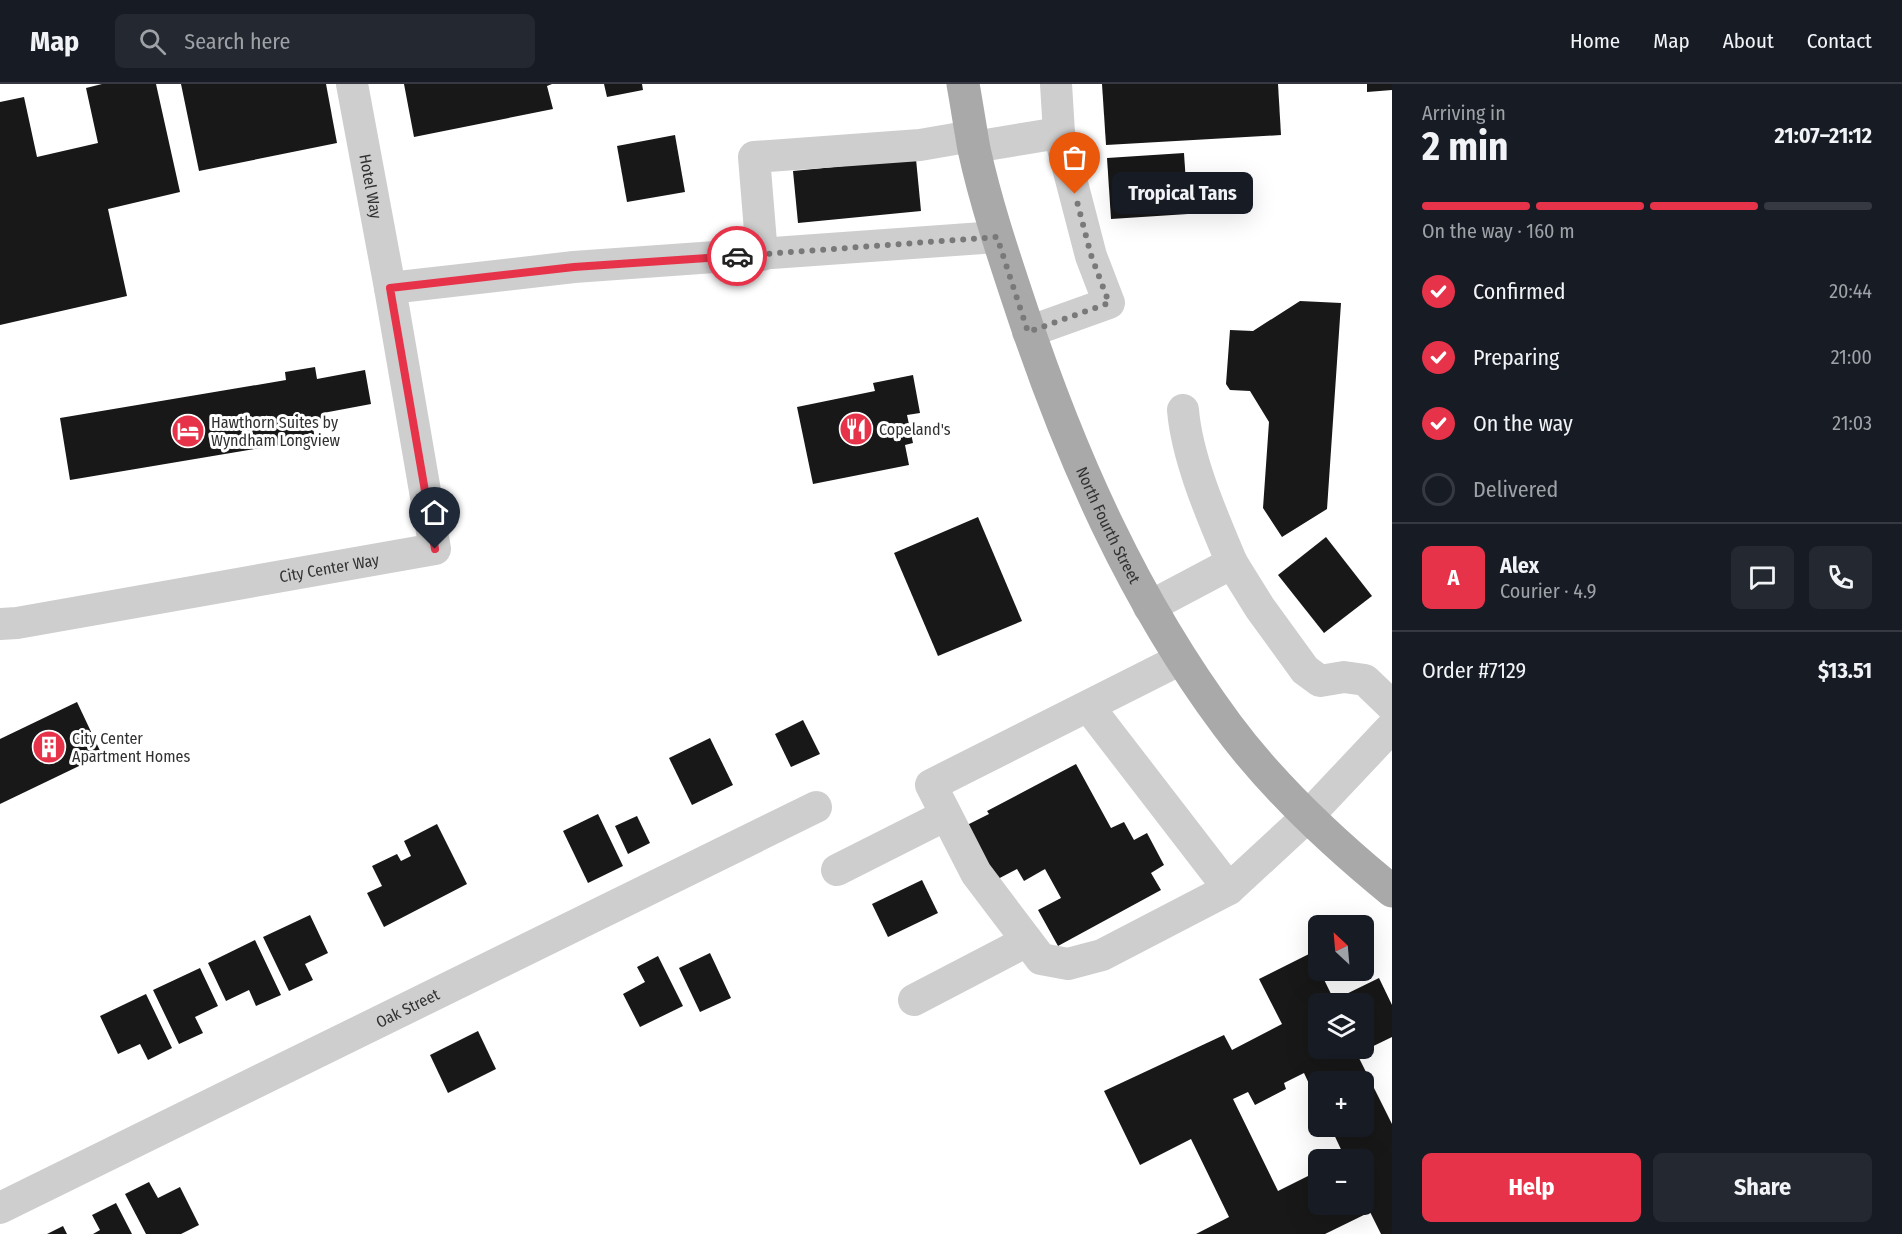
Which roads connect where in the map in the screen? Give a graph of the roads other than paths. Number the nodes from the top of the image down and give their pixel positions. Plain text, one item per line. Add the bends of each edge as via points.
1 (352, 84) edge
2 (963, 84) edge
3 (1056, 84) edge
4 (1059, 133) junction
5 (973, 142) junction
6 (997, 237) junction
7 (762, 255) junction
8 (390, 288) junction
9 (1028, 332) junction
10 (1183, 410) dead end
11 (1232, 563) junction
12 (1149, 607) junction
13 (0, 624) edge
14 (1181, 659) junction
15 (1088, 706) junction
16 (1392, 706) edge
17 (1387, 742) edge
18 (816, 807) dead end
19 (946, 815) junction
20 (1308, 816) junction
21 (837, 870) dead end
22 (1229, 890) junction
23 (1392, 891) edge
24 (1027, 941) junction
25 (914, 1000) dead end
26 (0, 1208) edge

1 - 8 street, Hotel Way
2 - 5 main road, North Fourth Street
3 - 4 street
4 - 5 street
4 - 9 street via 1091,255 1109,303
5 - 6 main road, North Fourth Street
5 - 7 street via 754,158
6 - 7 street
6 - 9 main road, North Fourth Street
7 - 8 street via 574,267
8 - 13 street, City Center Way via 435,549
9 - 12 main road, North Fourth Street via 1083,473
10 - 11 street via 1185,435
11 - 12 street
11 - 16 street via 1305,670 1320,681 1344,677 1365,680
12 - 14 main road, North Fourth Street
14 - 15 street
14 - 20 main road, North Fourth Street via 1253,758
15 - 19 street via 931,785
15 - 22 street
17 - 20 street
18 - 26 street, Oak Street
19 - 21 street
19 - 24 street via 976,873
20 - 22 street
20 - 23 main road, North Fourth Street
22 - 24 street via 1102,955 1068,964 1041,958
24 - 25 street

